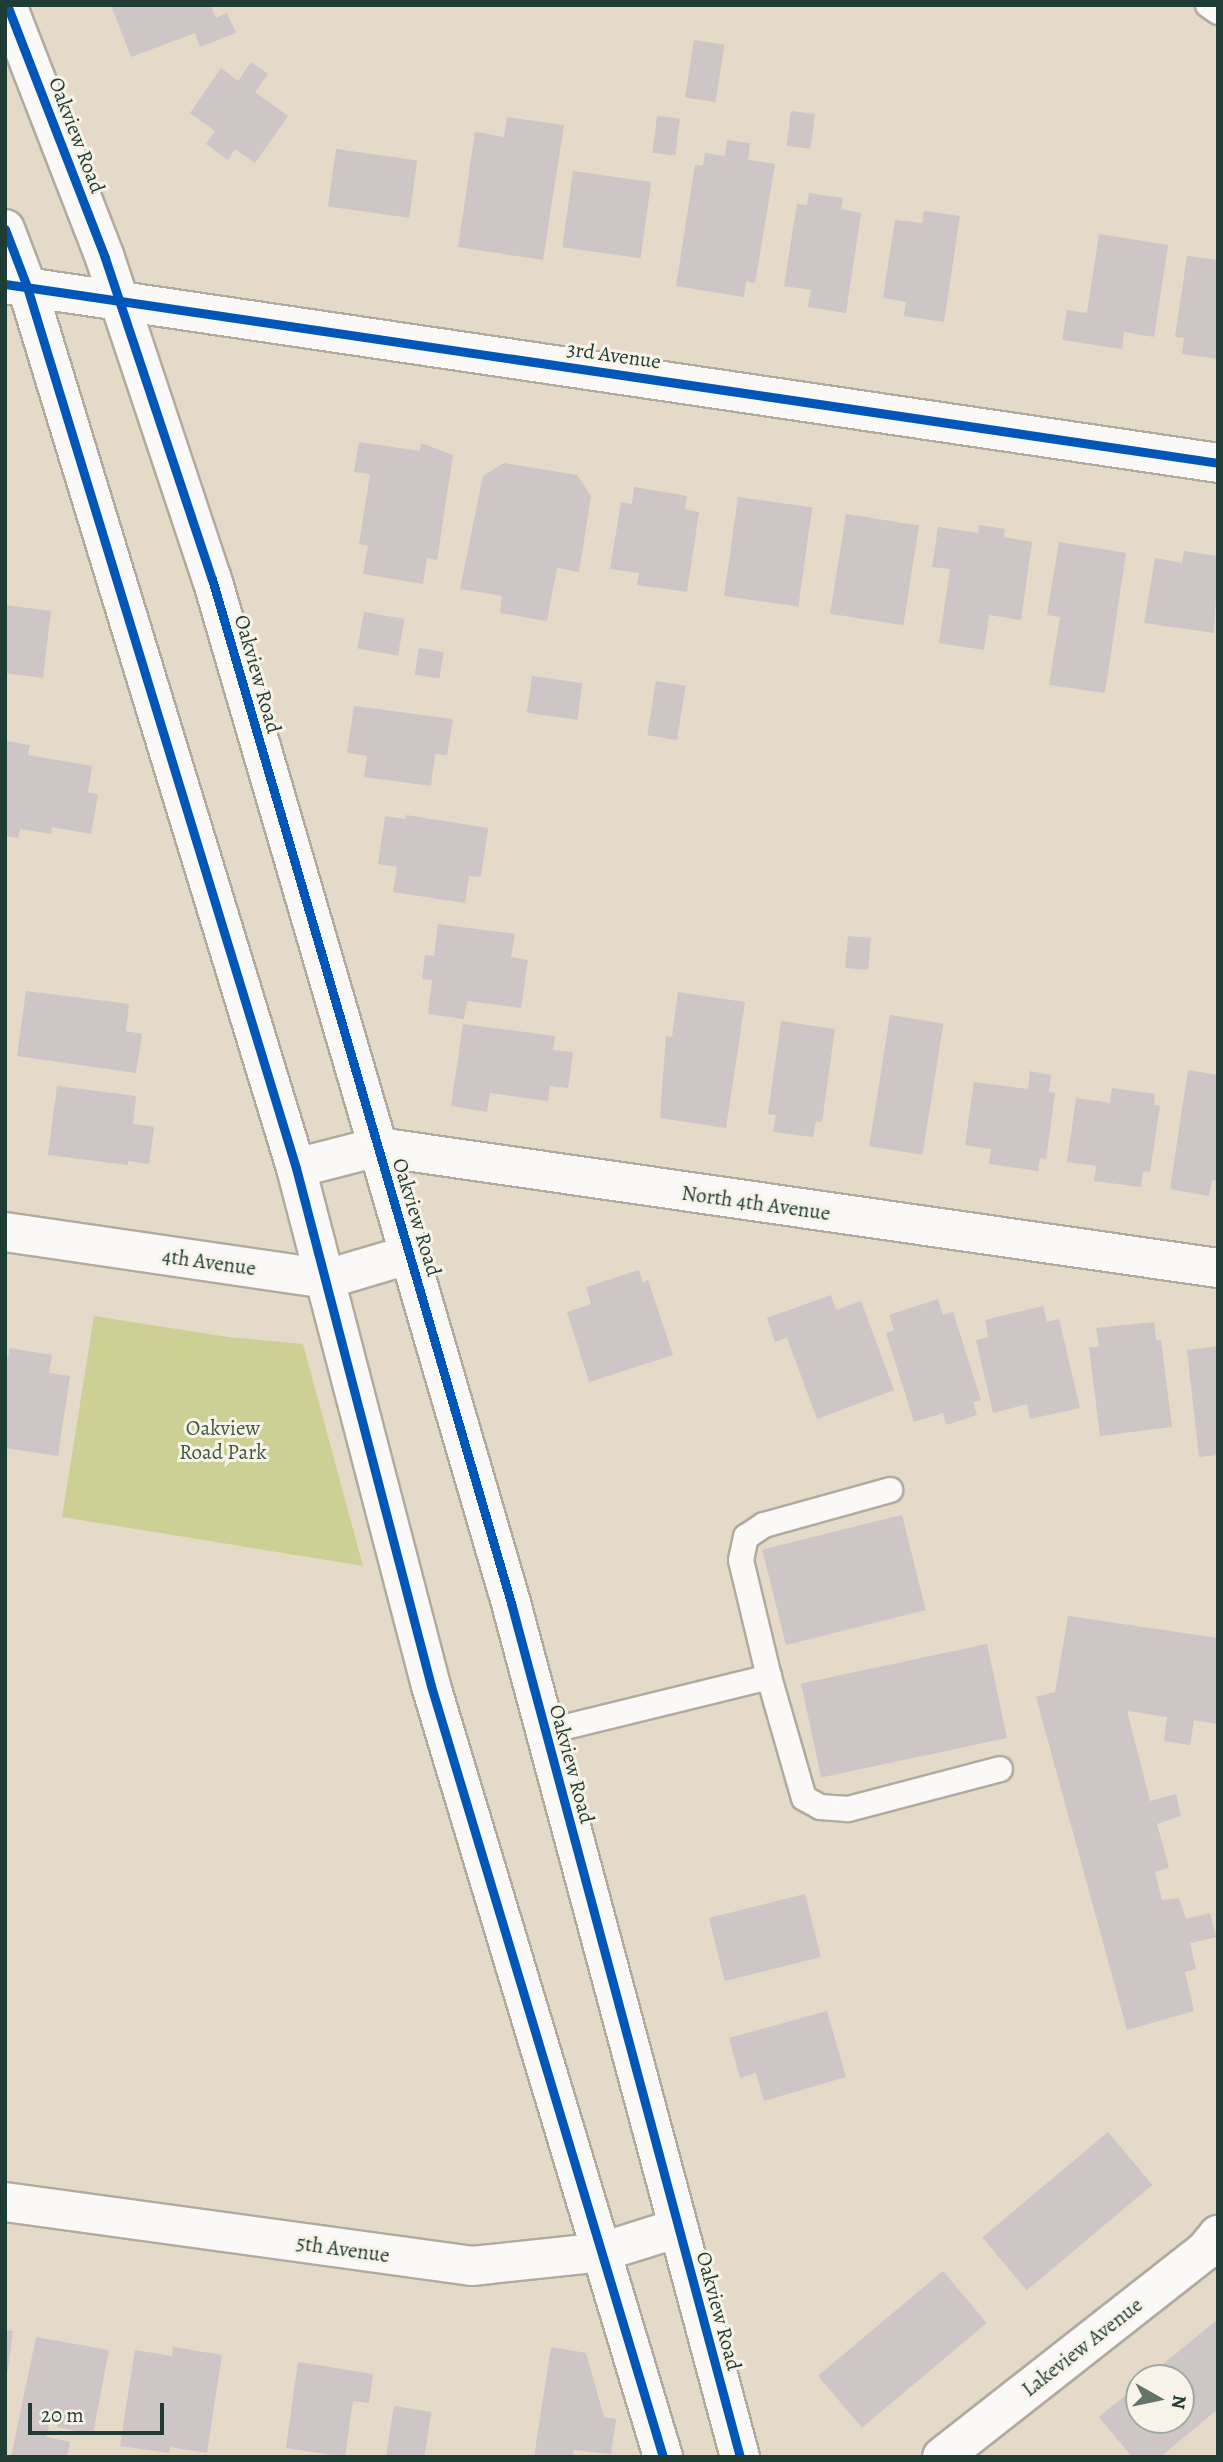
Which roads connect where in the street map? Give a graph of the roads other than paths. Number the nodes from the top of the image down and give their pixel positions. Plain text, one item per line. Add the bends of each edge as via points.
1 (7, 5) edge
2 (1208, 5) edge
3 (1218, 12) edge
4 (5, 229) edge
5 (16, 286) edge
6 (120, 301) junction
7 (1218, 463) edge
8 (378, 1147) junction
9 (296, 1168) junction
10 (5, 1232) edge
11 (411, 1254) junction
12 (1218, 1268) edge
13 (327, 1279) junction
14 (890, 1490) dead end
15 (769, 1677) junction
16 (545, 1732) junction
17 (1000, 1769) dead end
18 (5, 2202) edge
19 (678, 2228) junction
20 (1214, 2250) edge
21 (602, 2252) junction
22 (663, 2457) edge
23 (740, 2457) edge
24 (942, 2457) edge

1 - 6 street, Oakview Road
2 - 3 lane
4 - 5 street
5 - 6 street, 3rd Avenue
5 - 9 street
6 - 7 street, 3rd Avenue
6 - 8 street, Oakview Road via 212,579
8 - 9 street, North 4th Avenue
8 - 11 street, Oakview Road
8 - 12 street, North 4th Avenue
9 - 13 street
10 - 13 street, 4th Avenue
11 - 13 street, 4th Avenue
11 - 16 street, Oakview Road
13 - 21 street via 431,1686
14 - 15 lane via 764,1525 746,1537 741,1560
15 - 16 lane
15 - 17 lane via 804,1798 820,1807 848,1809
16 - 19 street, Oakview Road
18 - 21 street, 5th Avenue via 471,2266
19 - 21 street, 5th Avenue
19 - 23 street, Oakview Road
20 - 24 street, Lakeview Avenue
21 - 22 street

